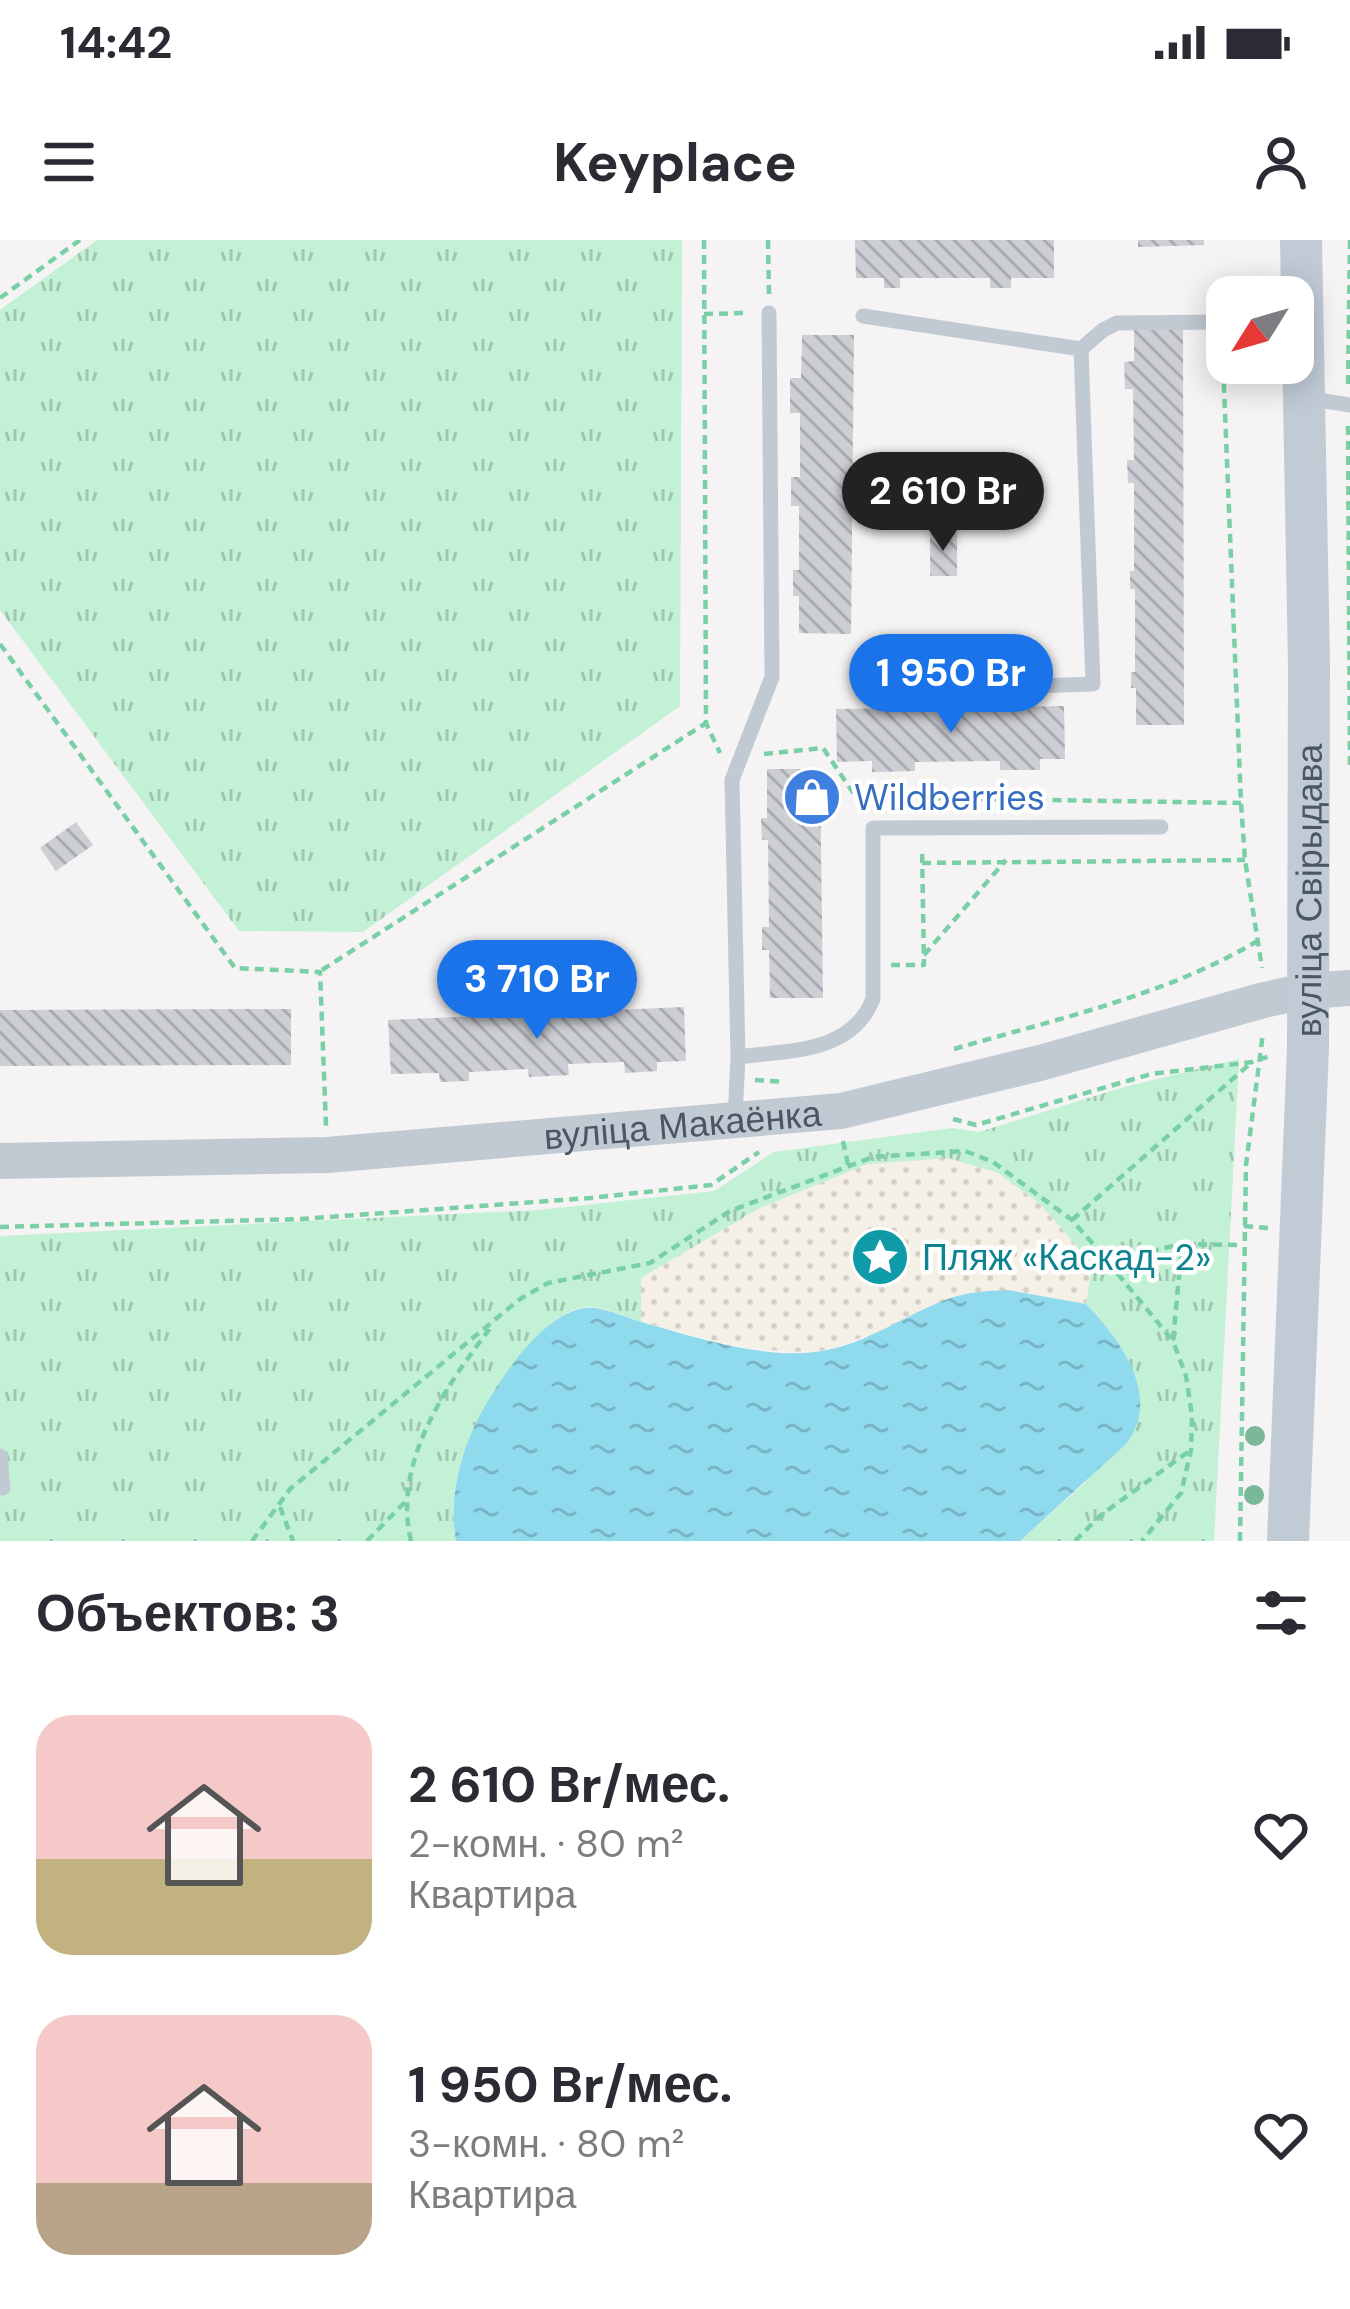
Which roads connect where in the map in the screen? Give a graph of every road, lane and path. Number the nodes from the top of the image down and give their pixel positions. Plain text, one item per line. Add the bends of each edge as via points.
1 (80, 240) edge
2 (704, 240) edge
3 (768, 240) edge
4 (1301, 240) edge
5 (1299, 276) edge
6 (0, 298) edge
7 (769, 313) junction
8 (704, 314) junction
9 (863, 316) dead end
10 (1206, 322) edge
11 (1082, 349) junction
12 (1226, 384) edge
13 (1303, 384) edge
14 (1304, 397) junction
15 (1350, 405) edge
16 (1350, 540) edge
17 (0, 644) edge
18 (1006, 686) dead end
19 (706, 723) junction
20 (740, 756) junction
21 (1350, 768) edge
22 (732, 780) junction
23 (1241, 803) junction
24 (922, 827) junction
25 (1161, 827) dead end
26 (1006, 860) junction
27 (1245, 860) junction
28 (922, 863) junction
29 (1260, 939) junction
30 (924, 955) junction
31 (873, 965) junction
32 (320, 972) junction
33 (1350, 988) edge
34 (1306, 991) junction
35 (1264, 1000) junction
36 (1308, 1048) junction
37 (943, 1052) dead end
38 (738, 1057) junction
39 (1262, 1057) junction
40 (1252, 1062) junction
41 (737, 1079) junction
42 (793, 1083) dead end
43 (734, 1118) junction
44 (934, 1121) dead end
45 (842, 1136) dead end
46 (763, 1149) dead end
47 (327, 1155) junction
48 (0, 1160) edge
49 (848, 1166) junction
50 (1072, 1220) junction
51 (0, 1226) edge
52 (1182, 1244) junction
53 (1243, 1245) junction
54 (1108, 1261) junction
55 (495, 1322) junction
56 (1173, 1341) junction
57 (1190, 1450) junction
58 (0, 1456) edge
59 (2, 1488) edge
60 (405, 1502) junction
61 (279, 1504) junction
62 (252, 1541) edge
63 (293, 1541) edge
64 (367, 1541) edge
65 (411, 1541) edge
66 (1075, 1541) edge
67 (1142, 1541) edge
68 (1240, 1541) edge
69 (1288, 1541) edge

1 - 6 path
2 - 8 path
3 - 7 path
4 - 5 main road, вуліца Свірыдава
7 - 8 path
7 - 20 lane via 772,677
8 - 19 path
9 - 11 lane
10 - 11 lane via 1117,323
11 - 18 lane via 1093,684
12 - 23 path
13 - 14 main road, вуліца Свірыдава
14 - 15 lane
14 - 34 main road, вуліца Свірыдава
16 - 21 path
17 - 32 path via 235,968
19 - 22 path
19 - 32 path
20 - 22 lane
20 - 23 path via 823,748 856,797
22 - 38 lane
23 - 27 path
24 - 25 lane
24 - 28 path
24 - 31 lane via 873,828
26 - 27 path
26 - 28 path
26 - 30 path
27 - 29 path
28 - 30 path
29 - 35 path
29 - 37 path via 1141,992
30 - 31 path via 924,965
31 - 38 lane via 873,999 855,1029 830,1044
32 - 47 path
33 - 34 street, вуліца Макаёнка
34 - 35 street, вуліца Макаёнка
34 - 36 main road, вуліца Свірыдава
35 - 39 path
35 - 43 street, вуліца Макаёнка via 841,1111
36 - 39 path
36 - 69 main road, вуліца Свірыдава
38 - 41 lane
39 - 40 path
39 - 53 path
40 - 44 path via 1151,1074 976,1125
40 - 50 path
41 - 42 path
41 - 43 lane
43 - 47 street, вуліца Макаёнка
45 - 49 path
46 - 51 path via 711,1185 631,1194 301,1219
47 - 48 street, вуліца Макаёнка
49 - 50 path via 916,1151 965,1151
49 - 55 path via 730,1211 650,1263 548,1282
50 - 54 path
52 - 53 path
52 - 54 path
52 - 56 path
53 - 68 path
54 - 56 path
55 - 60 path via 433,1416
55 - 61 path
56 - 57 path via 1186,1376
57 - 66 path
57 - 67 path via 1180,1493
58 - 59 lane
60 - 64 path
60 - 65 path
61 - 62 path
61 - 63 path

